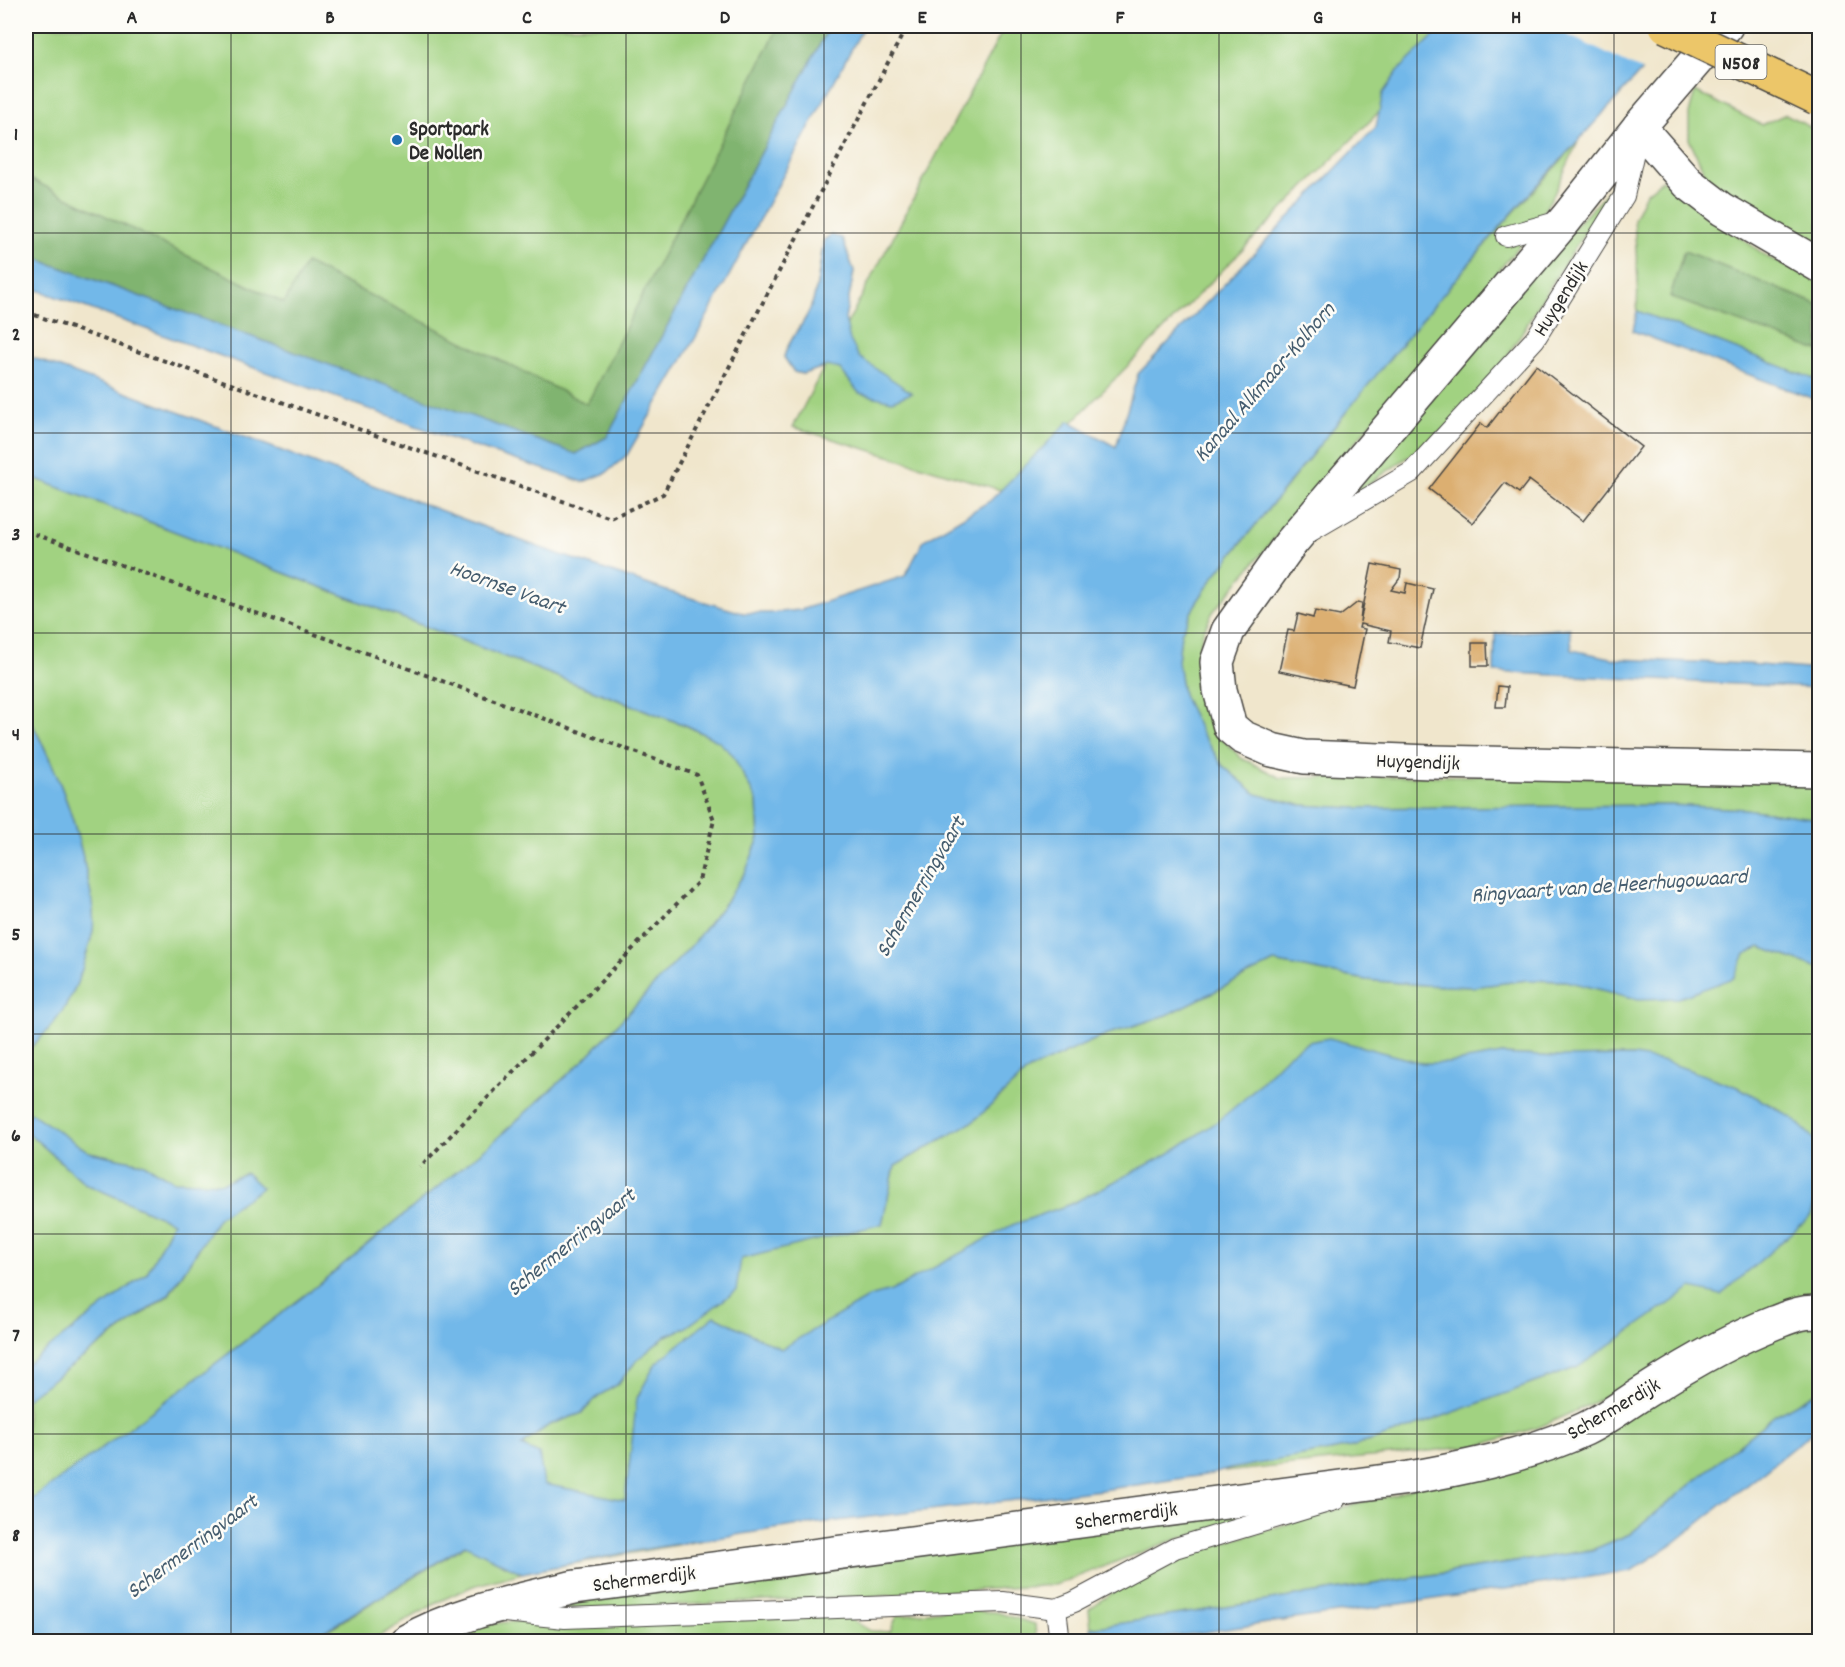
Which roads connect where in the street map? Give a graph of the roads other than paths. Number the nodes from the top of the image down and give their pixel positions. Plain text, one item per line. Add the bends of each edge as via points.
1 (1666, 26) edge
2 (1726, 26) edge
3 (1817, 98) dead end
4 (1639, 127) junction
5 (1566, 219) junction
6 (1506, 236) dead end
7 (1820, 266) edge
8 (1290, 544) junction
9 (1820, 770) edge
10 (1820, 1312) edge
11 (1409, 1478) junction
12 (1056, 1609) junction
13 (483, 1610) junction
14 (405, 1641) edge
15 (1060, 1641) edge

1 - 3 highway, N508, bridge
2 - 4 street, Huygendijk
4 - 5 street, Huygendijk
4 - 7 street via 1688,183 1722,209
4 - 8 lane, Huygendijk via 1624,196 1535,339 1412,472
5 - 6 lane
5 - 8 street, Huygendijk
8 - 9 street, Huygendijk via 1228,631 1217,662 1230,727 1255,744 1304,757
10 - 11 street, Schermerdijk via 1812,1311 1753,1331 1681,1369 1586,1428 1518,1454
11 - 12 lane via 1175,1548
11 - 13 street, Schermerdijk via 575,1587
12 - 13 lane via 1003,1602 565,1618
12 - 15 lane
13 - 14 street, Schermerdijk

